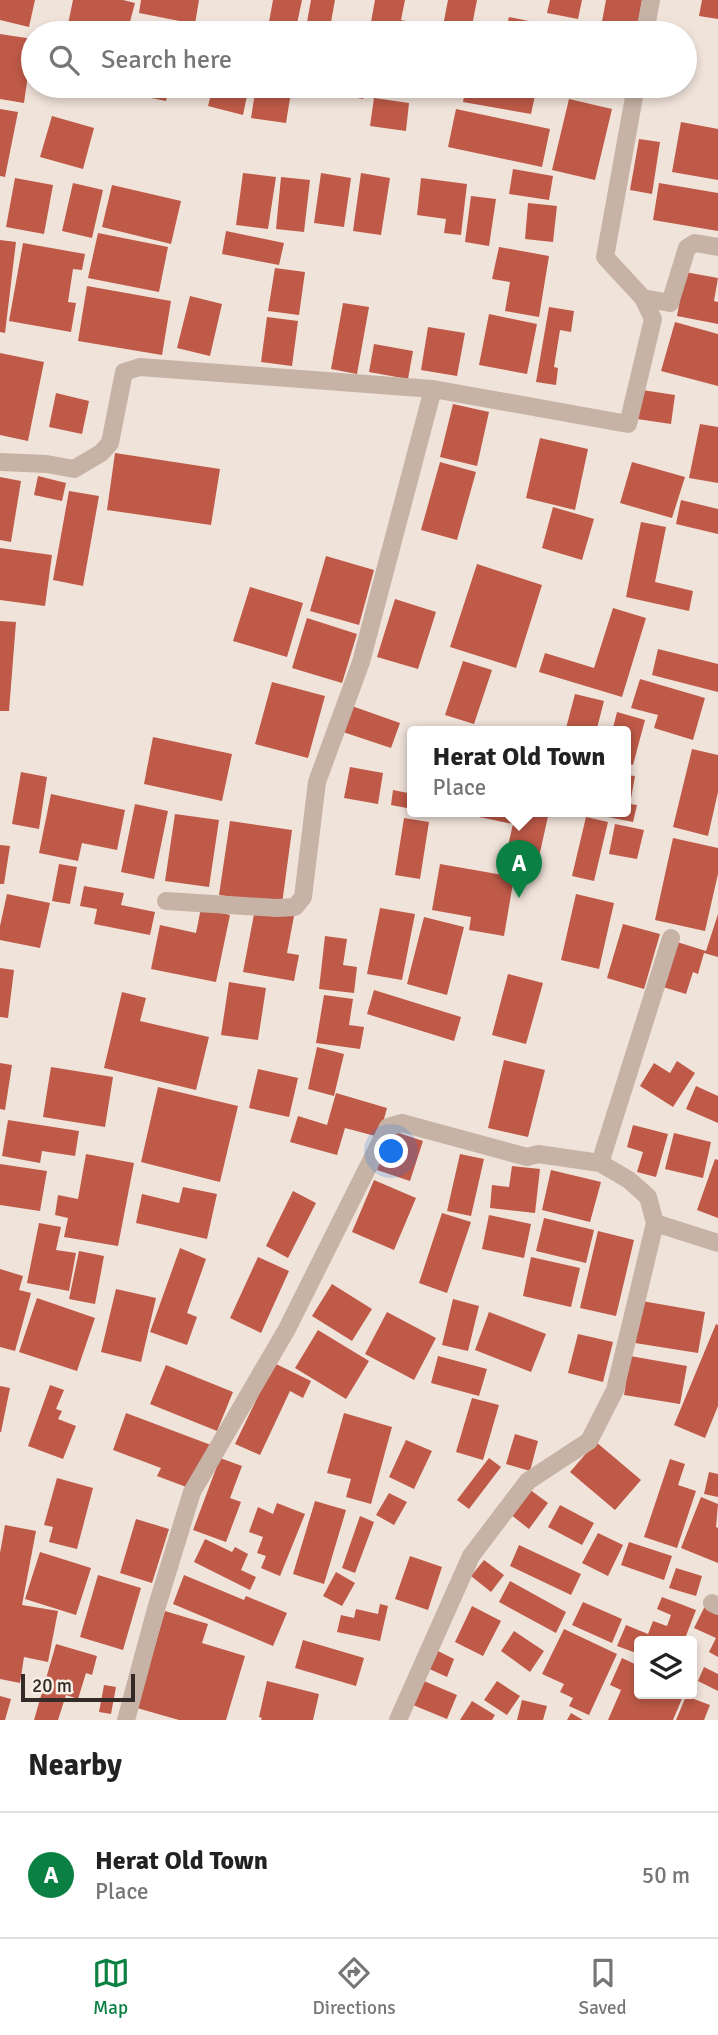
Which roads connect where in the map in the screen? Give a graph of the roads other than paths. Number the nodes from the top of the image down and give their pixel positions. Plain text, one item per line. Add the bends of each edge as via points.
1 (651, 0) edge
2 (647, 21) edge
3 (634, 98) edge
4 (718, 247) edge
5 (643, 298) junction
6 (433, 389) junction
7 (0, 462) edge
8 (166, 901) dead end
9 (671, 938) dead end
10 (600, 1163) junction
11 (655, 1223) junction
12 (718, 1243) edge
13 (404, 1718) edge
14 (125, 1720) edge

1 - 2 street
3 - 5 street via 605,257
4 - 5 street via 695,243 687,248 670,303
5 - 6 street via 653,319 628,424
6 - 7 street via 140,368 124,372 110,443 101,453 74,469
6 - 8 street via 361,662 317,782 303,897 295,907 277,908
9 - 10 street
10 - 11 street via 648,1197
10 - 14 street via 538,1154 527,1157 402,1123 388,1127 287,1329 192,1492
11 - 12 street
11 - 13 street via 615,1390 589,1441 528,1480 471,1556

